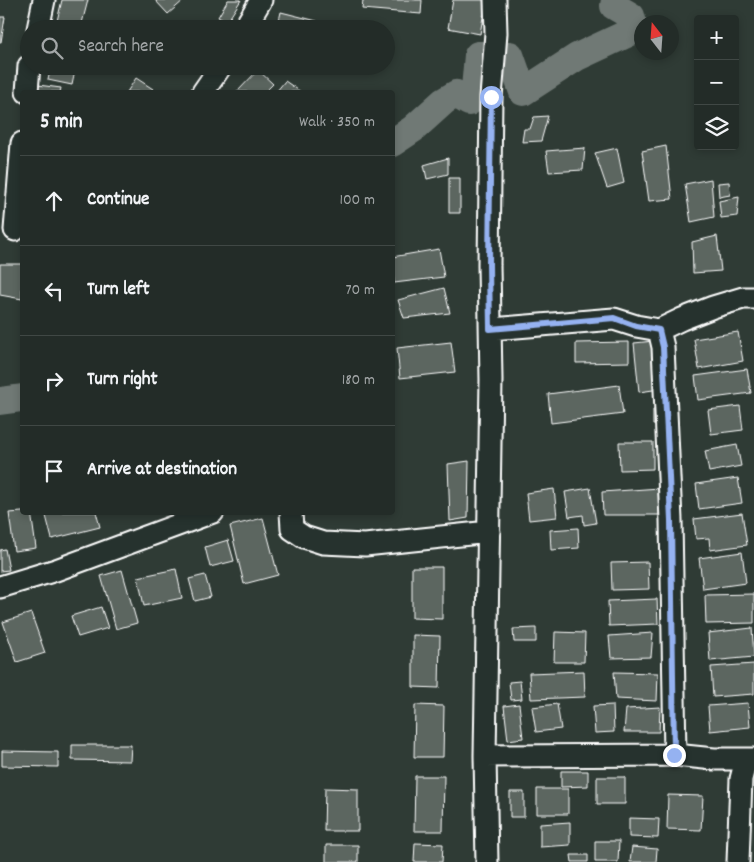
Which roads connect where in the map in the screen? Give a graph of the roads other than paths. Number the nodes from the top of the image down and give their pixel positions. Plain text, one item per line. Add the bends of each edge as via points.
1 (44, 0) edge
2 (261, 0) edge
3 (495, 0) edge
4 (40, 20) edge
5 (249, 20) edge
6 (29, 75) edge
7 (214, 75) edge
8 (27, 90) edge
9 (203, 90) edge
10 (20, 161) edge
11 (12, 231) edge
12 (754, 298) edge
13 (490, 329) junction
14 (659, 330) junction
15 (205, 515) edge
16 (291, 515) edge
17 (489, 532) junction
18 (0, 587) edge
19 (674, 755) junction
20 (486, 756) junction
21 (750, 759) edge
22 (487, 862) edge
23 (738, 862) edge

1 - 4 street
2 - 5 street
3 - 13 street via 491,97
6 - 8 street
7 - 9 street
10 - 11 street
12 - 14 street via 713,307
13 - 14 street via 614,318
13 - 17 street
14 - 19 street via 663,347 671,520
15 - 18 street via 56,570
16 - 17 street via 292,529 323,543 365,545
17 - 20 street
19 - 20 street
19 - 21 street
20 - 22 street
21 - 23 street via 741,779

